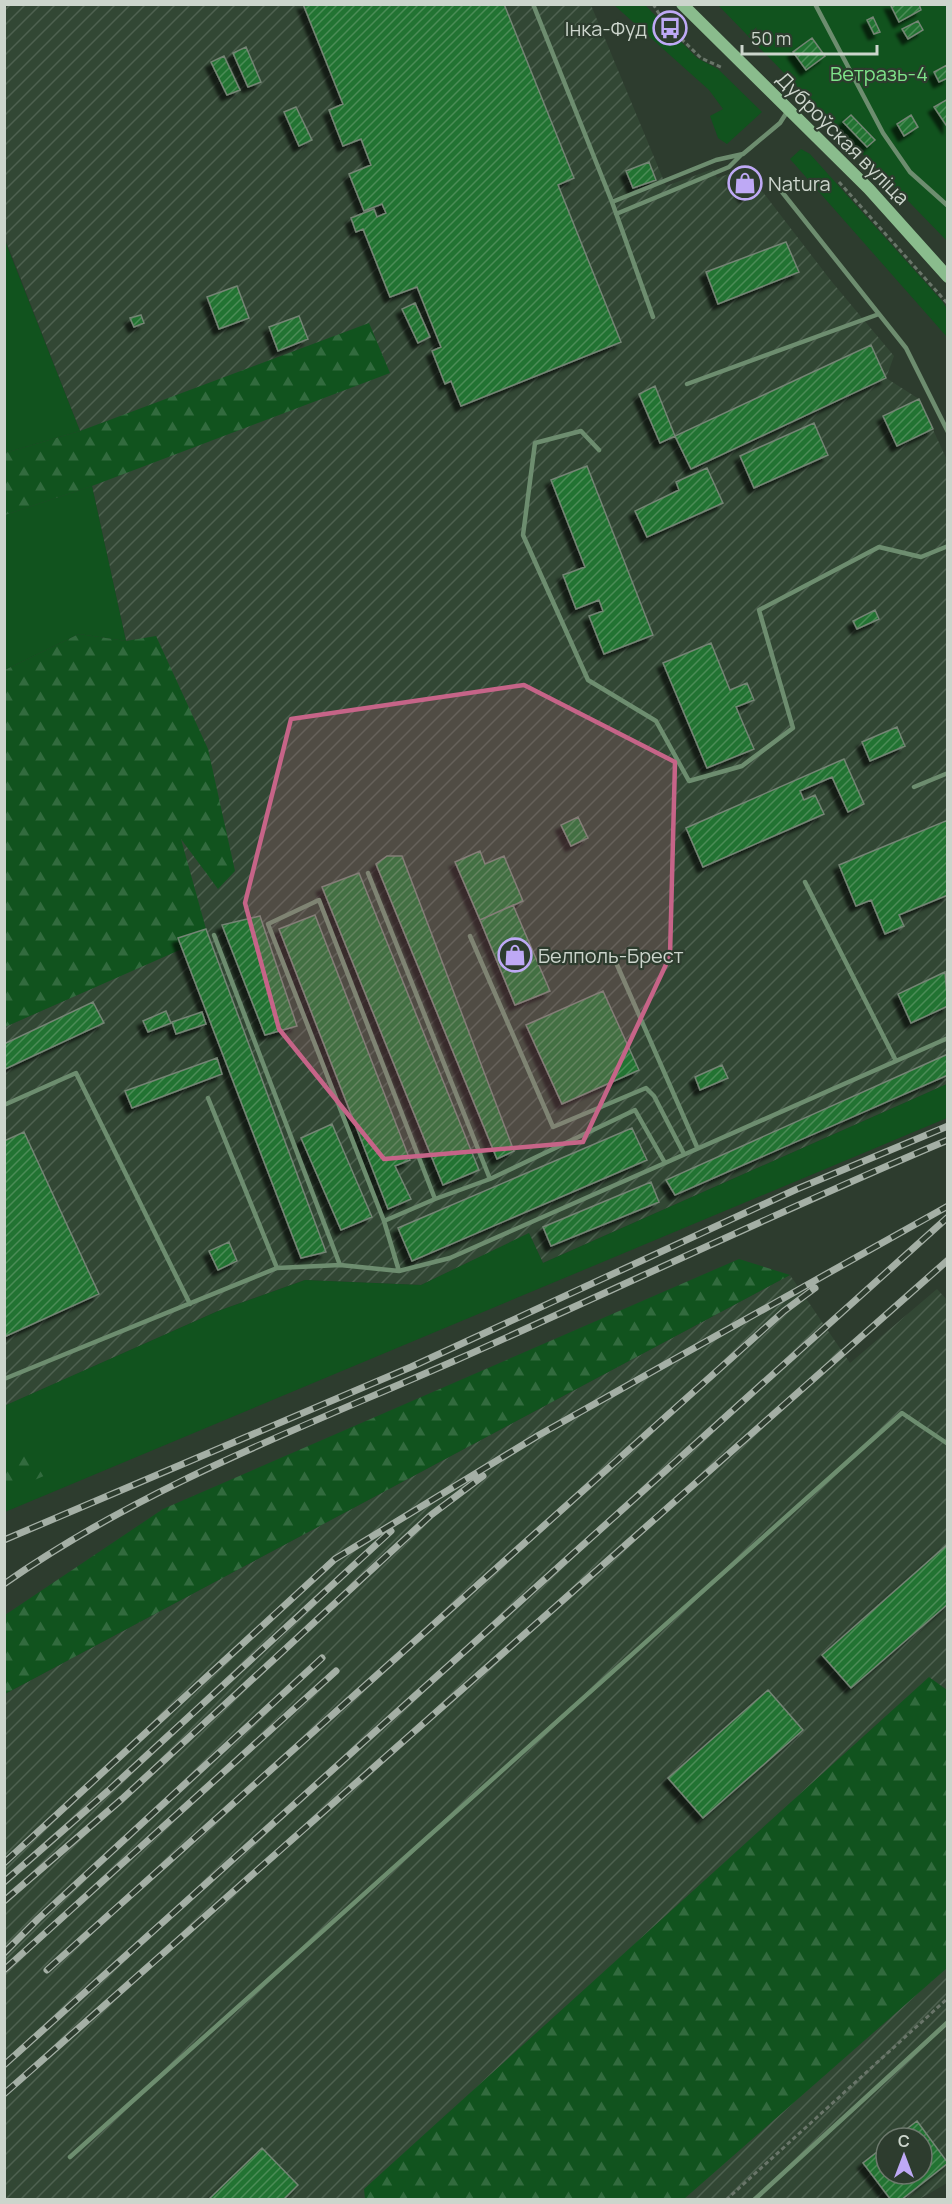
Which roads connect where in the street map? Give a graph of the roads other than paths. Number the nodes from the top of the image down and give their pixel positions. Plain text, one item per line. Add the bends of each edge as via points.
1 (533, 4) edge
2 (682, 4) edge
3 (815, 4) edge
4 (788, 109) junction
5 (743, 154) junction
6 (778, 187) dead end
7 (612, 202) junction
8 (948, 206) edge
9 (616, 214) junction
10 (948, 277) edge
11 (879, 314) junction
12 (653, 317) dead end
13 (687, 384) dead end
14 (948, 432) edge
15 (599, 450) dead end
16 (948, 546) edge
17 (948, 773) edge
18 (914, 786) dead end
19 (368, 873) dead end
20 (805, 882) dead end
21 (214, 935) dead end
22 (470, 936) dead end
23 (614, 958) dead end
24 (948, 1038) edge
25 (896, 1061) junction
26 (208, 1098) dead end
27 (4, 1105) edge
28 (697, 1148) junction
29 (684, 1154) junction
30 (665, 1163) junction
31 (490, 1179) junction
32 (435, 1199) junction
33 (384, 1221) junction
34 (340, 1265) junction
35 (277, 1268) junction
36 (399, 1271) junction
37 (190, 1304) junction
38 (4, 1379) edge
39 (948, 1444) edge
40 (948, 2022) edge
41 (70, 2157) dead end
42 (754, 2199) edge

1 - 7 lane
2 - 4 main road, Дуброўская вуліца
3 - 8 lane via 882,133 910,172
4 - 5 lane via 780,123
4 - 10 main road, Дуброўская вуліца via 869,189
5 - 7 lane via 716,160
5 - 9 lane via 729,167
6 - 11 lane
7 - 9 lane
9 - 12 lane
11 - 13 lane
11 - 14 lane via 906,348
15 - 16 lane via 581,431 535,443 523,535 588,680 656,721 689,781 742,766 793,728 759,610 879,547 921,557
17 - 18 lane
19 - 31 lane
20 - 25 lane
21 - 34 lane
22 - 29 lane via 553,1127 646,1088
23 - 28 lane
24 - 25 lane
25 - 28 lane
26 - 35 lane
27 - 37 lane via 76,1073
28 - 29 lane
29 - 30 lane
30 - 31 lane via 635,1110
30 - 36 lane via 450,1258
31 - 32 lane
32 - 33 lane
32 - 33 lane via 319,900 268,924
33 - 36 lane
34 - 35 lane
34 - 36 lane
35 - 37 lane
37 - 38 lane
39 - 41 lane via 902,1413
40 - 42 lane

